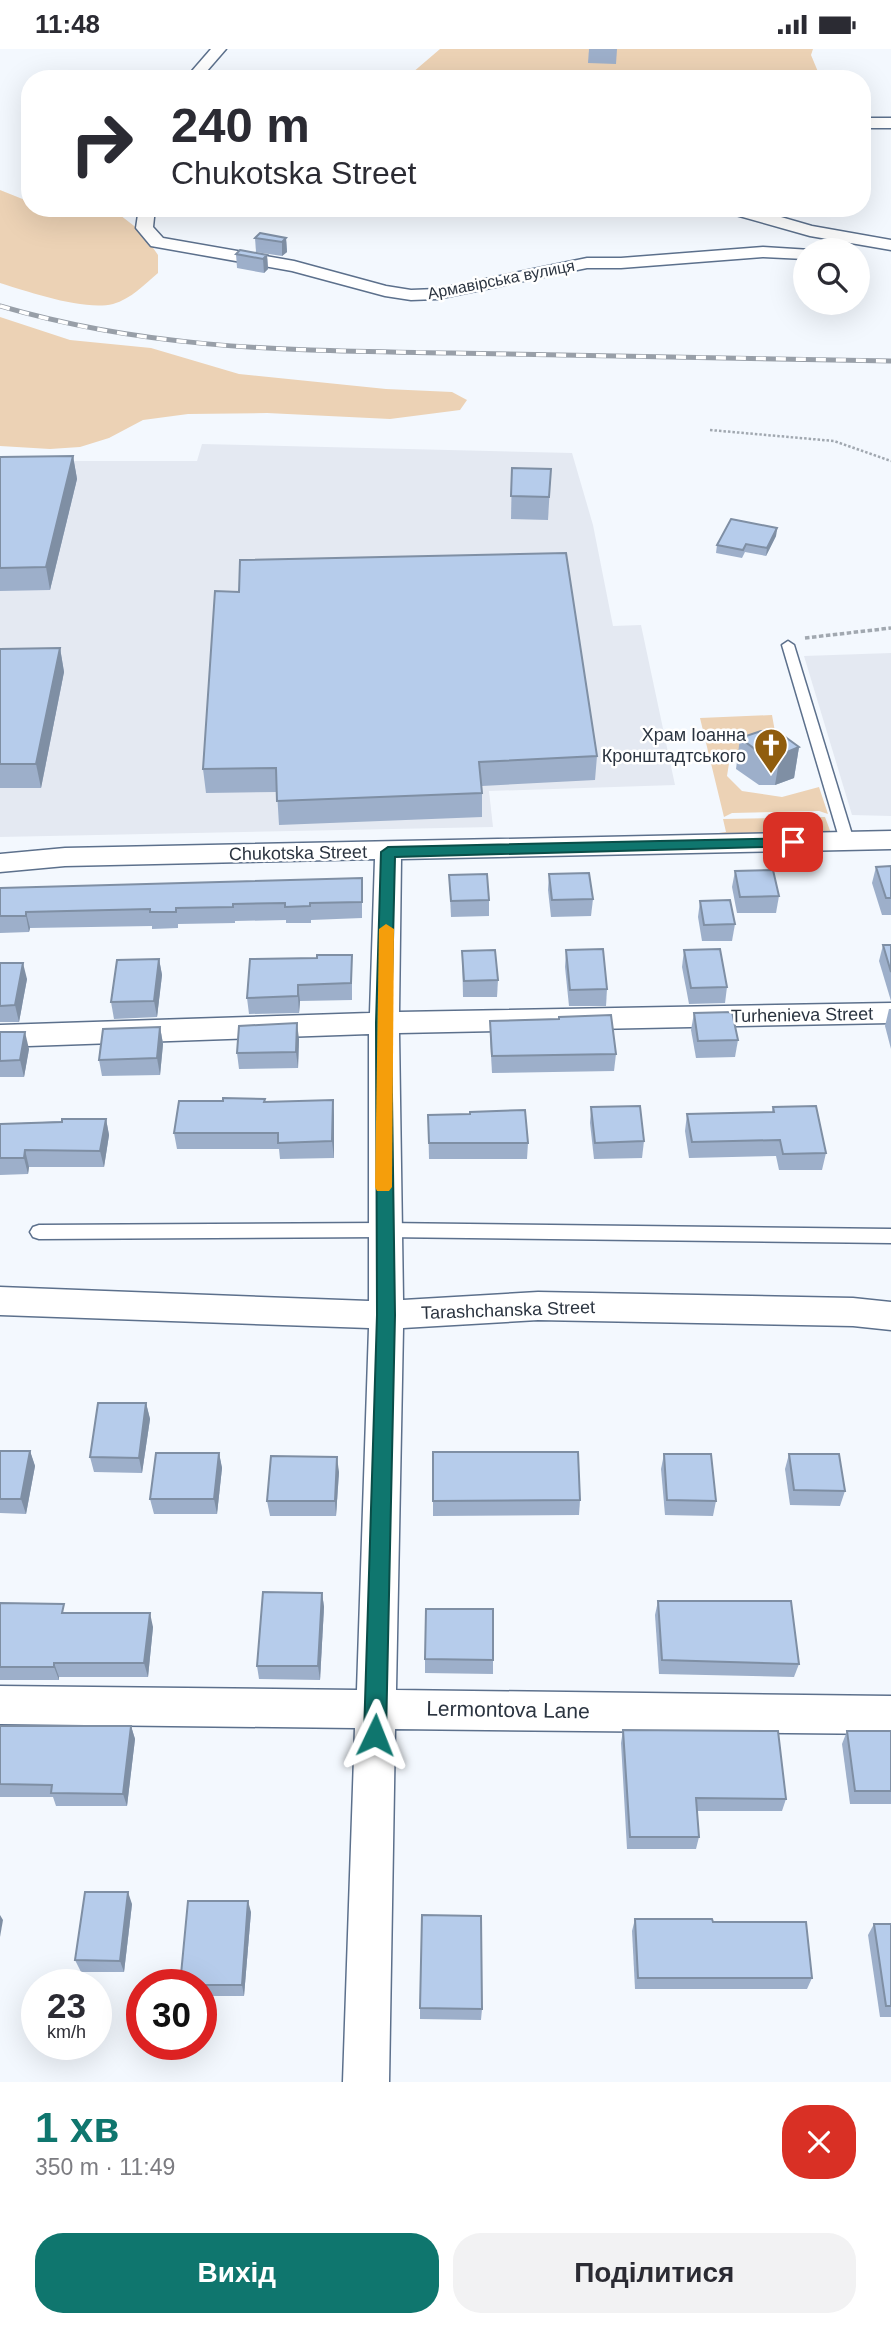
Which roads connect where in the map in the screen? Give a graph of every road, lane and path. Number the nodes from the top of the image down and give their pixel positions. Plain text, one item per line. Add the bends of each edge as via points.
1 (219, 49) edge
2 (200, 70) edge
3 (871, 123) edge
4 (891, 123) edge
5 (146, 217) edge
6 (763, 217) edge
7 (891, 245) edge
8 (793, 253) edge
9 (870, 254) edge
10 (891, 255) edge
11 (710, 430) dead end
12 (891, 461) edge
13 (891, 628) edge
14 (788, 645) joint
15 (891, 840) edge
16 (847, 841) junction
17 (388, 852) junction
18 (0, 863) edge
19 (891, 1013) edge
20 (384, 1023) junction
21 (0, 1037) edge
22 (384, 1230) junction
23 (39, 1232) dead end
24 (891, 1236) edge
25 (0, 1301) edge
26 (386, 1315) junction
27 (891, 1316) edge
28 (0, 1705) edge
29 (376, 1709) junction
30 (891, 1714) edge
31 (366, 2082) edge

1 - 2 street
3 - 4 street
5 - 8 street, Армавірська вулиця via 144,227 157,242 293,265 411,295 438,294 587,263
6 - 7 street via 810,231
9 - 10 street
11 - 12 path via 834,441
13 - 14 path via 802,638
14 - 16 lane
15 - 16 street, Chukotska Street
16 - 17 street, Chukotska Street
17 - 18 street, Chukotska Street via 65,857
17 - 20 street
19 - 20 street, Turhenieva Street
20 - 21 street, Turhenieva Street
20 - 22 street
22 - 23 lane
22 - 24 lane
22 - 26 street
25 - 26 street, Tarashchanska Street
26 - 27 street, Tarashchanska Street via 538,1306
26 - 29 street
28 - 29 street, Lermontova Lane
29 - 30 street, Lermontova Lane
29 - 31 street

